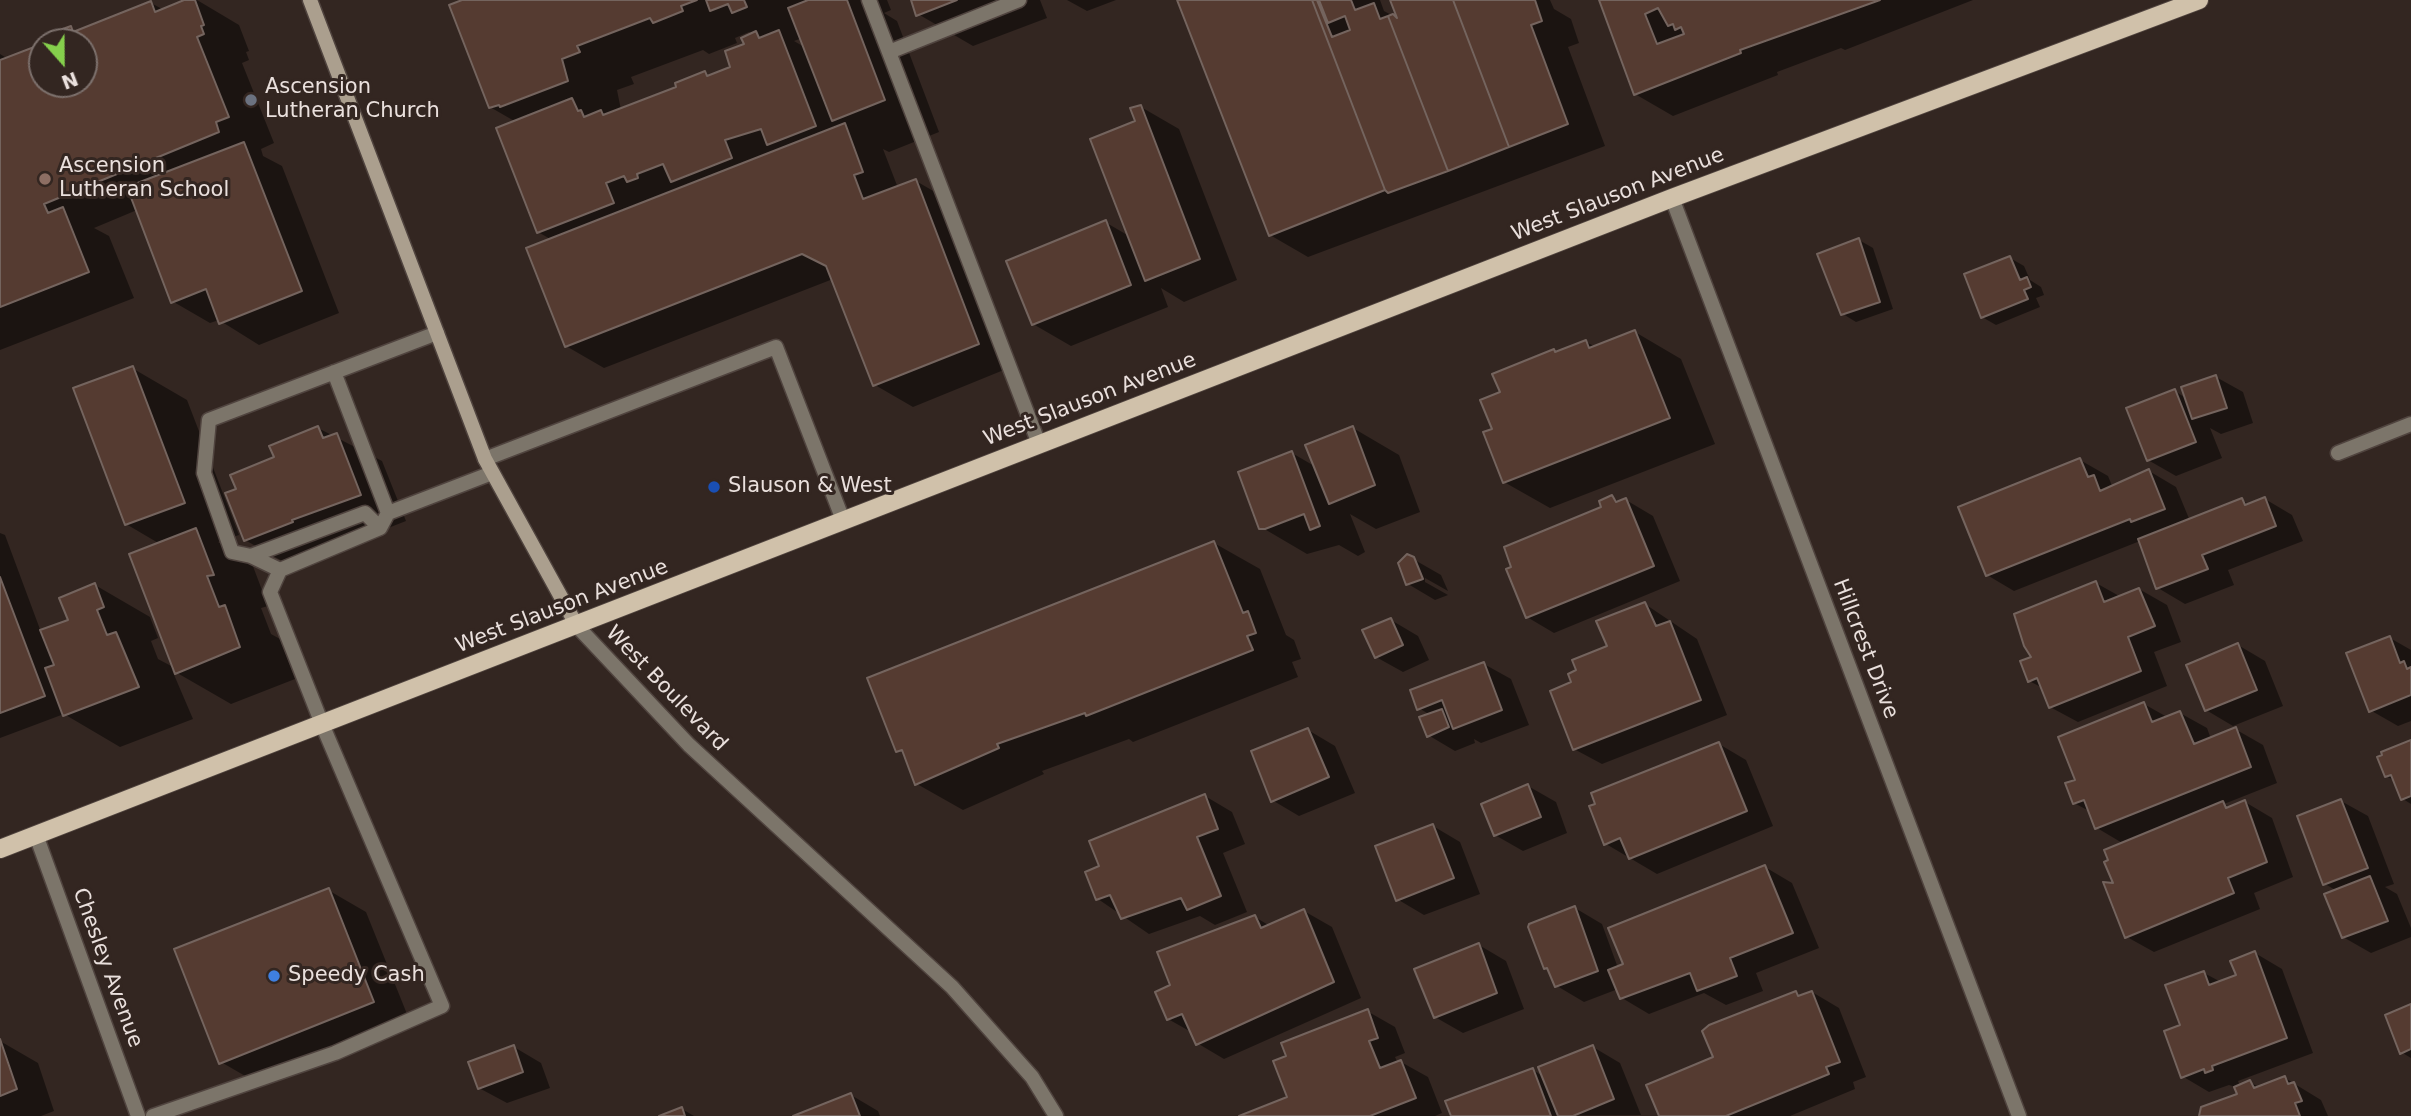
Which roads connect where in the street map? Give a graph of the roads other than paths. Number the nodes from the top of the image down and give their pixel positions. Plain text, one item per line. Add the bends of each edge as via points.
1 (310, 0) edge
2 (869, 0) edge
3 (1019, 0) edge
4 (2199, 0) edge
5 (889, 52) junction
6 (1672, 198) junction
7 (437, 333) junction
8 (334, 372) junction
9 (2411, 425) edge
10 (1039, 444) junction
11 (2338, 453) dead end
12 (485, 459) junction
13 (492, 473) junction
14 (388, 513) junction
15 (842, 520) junction
16 (380, 528) junction
17 (251, 556) junction
18 (280, 570) junction
19 (577, 626) junction
20 (322, 724) junction
21 (36, 835) junction
22 (0, 849) edge
23 (138, 1116) edge
24 (153, 1116) edge
25 (1056, 1116) edge
26 (2020, 1116) edge

1 - 7 main road, West Boulevard
2 - 5 street
3 - 5 street
4 - 6 main road, West Slauson Avenue
5 - 10 street
6 - 10 main road, West Slauson Avenue
6 - 26 street, Hillcrest Drive
7 - 8 street
7 - 12 main road, West Boulevard
8 - 14 street
8 - 17 street via 209,420 204,473 232,552
9 - 11 street
10 - 15 main road, West Slauson Avenue
12 - 13 main road, West Boulevard
12 - 15 street via 776,347
13 - 14 street
13 - 19 main road, West Boulevard
14 - 16 street
15 - 19 main road, West Slauson Avenue
16 - 17 street via 365,513
16 - 18 street
17 - 18 street
18 - 20 street via 270,592
19 - 20 main road, West Slauson Avenue
19 - 25 street, West Boulevard via 689,745 952,987 1032,1077
20 - 21 main road, West Slauson Avenue
20 - 24 street via 442,1006 335,1053
21 - 22 main road, West Slauson Avenue
21 - 23 street, Chesley Avenue

